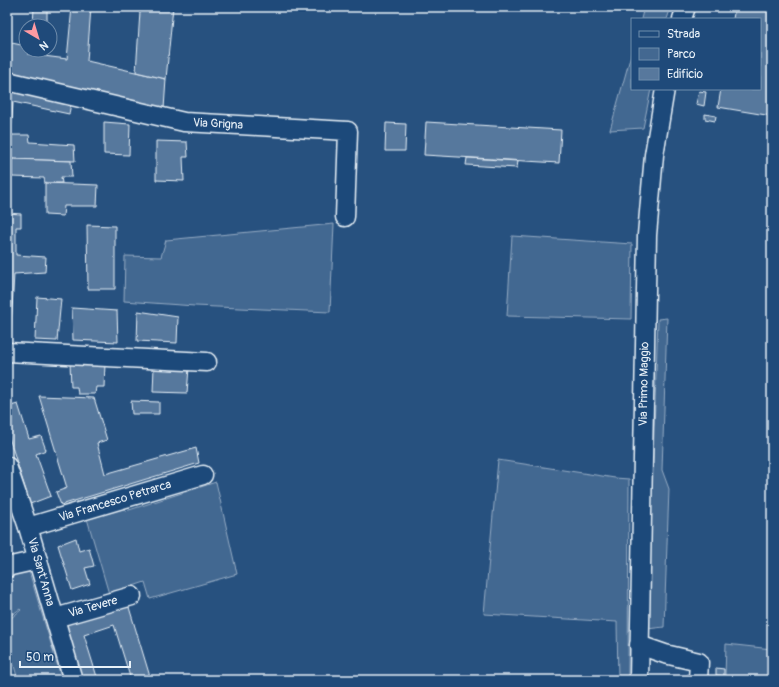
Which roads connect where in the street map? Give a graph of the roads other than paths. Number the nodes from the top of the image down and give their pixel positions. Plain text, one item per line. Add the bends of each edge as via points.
1 (686, 7) edge
2 (682, 18) edge
3 (7, 81) edge
4 (665, 90) edge
5 (344, 217) dead end
6 (7, 352) edge
7 (207, 362) dead end
8 (7, 466) edge
9 (203, 475) dead end
10 (28, 527) junction
11 (38, 560) junction
12 (7, 568) edge
13 (132, 596) dead end
14 (55, 618) junction
15 (639, 645) junction
16 (73, 680) edge
17 (639, 680) edge
18 (698, 680) edge

1 - 2 street
3 - 5 street, Via Grigna via 184,122 348,131
4 - 15 street, Via Primo Maggio via 654,155 647,235
6 - 7 street
8 - 10 street, Via Sant'Anna
9 - 10 street, Via Francesco Petrarca
10 - 11 street, Via Sant'Anna
11 - 12 street
11 - 14 street, Via Sant'Anna
13 - 14 street, Via Tevere
14 - 16 street, Via Sant'Anna
15 - 17 street, Via Primo Maggio
15 - 18 street via 699,662

